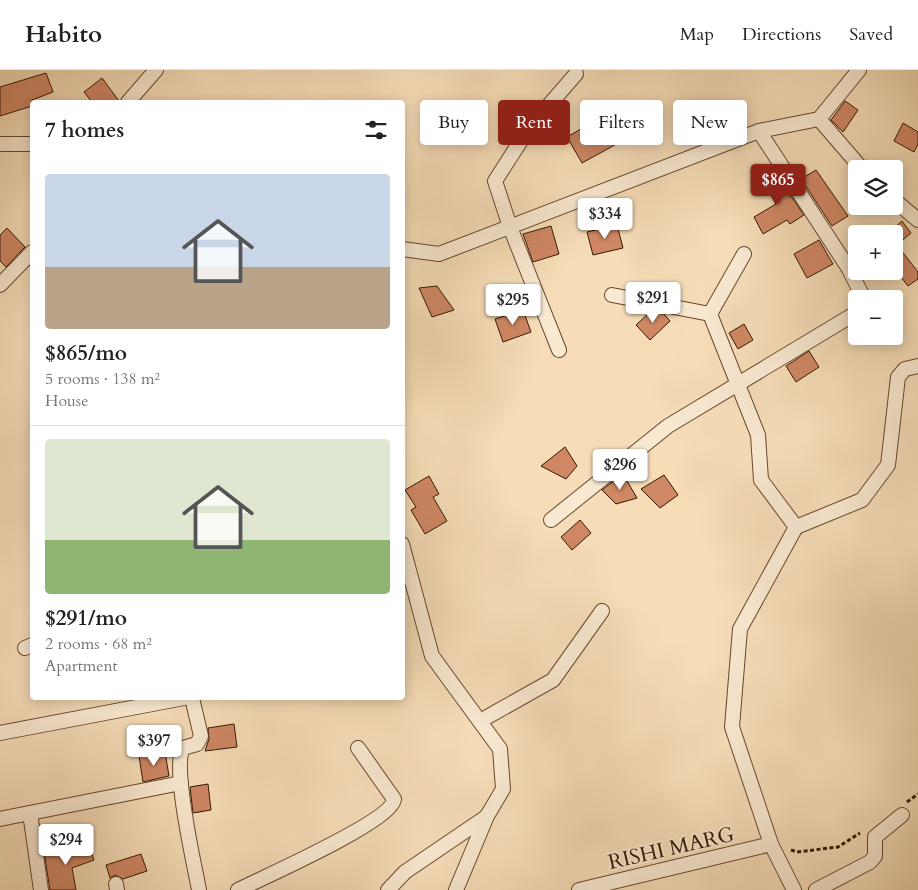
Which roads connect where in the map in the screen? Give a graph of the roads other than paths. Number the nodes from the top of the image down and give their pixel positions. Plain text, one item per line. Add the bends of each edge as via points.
1 (156, 70) edge
2 (859, 70) edge
3 (576, 74) dead end
4 (130, 100) edge
5 (819, 119) junction
6 (759, 131) junction
7 (0, 144) edge
8 (30, 144) edge
9 (854, 160) edge
10 (903, 208) edge
11 (918, 220) edge
12 (510, 226) junction
13 (405, 249) edge
14 (30, 254) edge
15 (744, 254) dead end
16 (0, 285) edge
17 (859, 290) edge
18 (612, 295) dead end
19 (710, 314) junction
20 (848, 318) edge
21 (559, 350) dead end
22 (918, 366) edge
23 (737, 383) junction
24 (551, 520) dead end
25 (796, 527) junction
26 (405, 555) edge
27 (602, 611) dead end
28 (173, 700) edge
29 (192, 700) edge
30 (480, 720) junction
31 (0, 733) edge
32 (358, 748) dead end
33 (181, 783) junction
34 (902, 810) road end
35 (30, 813) junction
36 (487, 816) junction
37 (0, 819) edge
38 (771, 844) junction
39 (41, 890) edge
40 (199, 890) edge
41 (238, 890) edge
42 (388, 890) edge
43 (456, 890) edge
44 (579, 890) edge
45 (794, 890) edge
46 (816, 890) edge

1 - 4 street
2 - 5 street
3 - 12 street via 528,128 495,181
5 - 6 street
5 - 9 street
6 - 12 street
6 - 17 street
7 - 8 street
10 - 11 street
12 - 13 street via 439,254
12 - 21 street
14 - 16 street
15 - 19 street
18 - 19 street
19 - 23 street
20 - 23 street
22 - 25 street via 905,369 898,377 888,465 862,500
23 - 24 street via 668,426
23 - 25 street via 758,435 761,480
25 - 38 street via 740,629 732,717 732,727
26 - 30 street via 432,656
27 - 30 street via 553,680
28 - 31 street
29 - 33 street via 201,736 198,744 183,748 180,753
30 - 36 street via 500,749 503,788
32 - 41 street via 394,799 390,808 358,832
33 - 35 street
33 - 40 street
34 - 46 street via 874,837 875,856 870,862
35 - 37 street
35 - 39 street
36 - 42 street via 405,872
36 - 43 street
38 - 44 street, RISHI MARG
38 - 45 street

